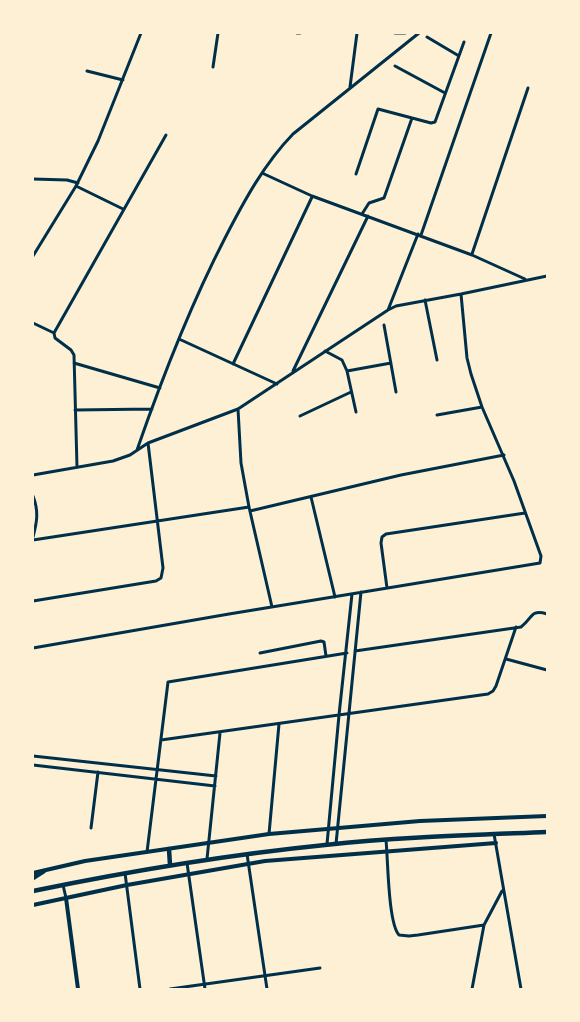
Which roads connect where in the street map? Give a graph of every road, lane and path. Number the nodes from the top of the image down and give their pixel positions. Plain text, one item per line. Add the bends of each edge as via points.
1 (141, 33) edge
2 (218, 33) edge
3 (357, 33) edge
4 (395, 33) edge
5 (405, 33) edge
6 (419, 33) edge
7 (491, 33) edge
8 (427, 37) dead end
9 (464, 42) dead end
10 (459, 56) junction
11 (395, 66) dead end
12 (213, 67) dead end
13 (87, 71) dead end
14 (123, 80) junction
15 (349, 88) junction
16 (528, 88) dead end
17 (445, 93) junction
18 (412, 118) junction
19 (166, 135) dead end
20 (262, 173) junction
21 (356, 174) dead end
22 (33, 179) edge
23 (77, 185) junction
24 (312, 196) junction
25 (123, 209) junction
26 (362, 214) junction
27 (368, 216) junction
28 (419, 235) junction
29 (35, 250) edge
30 (472, 255) junction
31 (33, 256) edge
32 (547, 276) edge
33 (526, 280) junction
34 (461, 294) junction
35 (425, 300) junction
36 (388, 310) junction
37 (33, 323) edge
38 (384, 325) dead end
39 (54, 333) junction
40 (179, 339) junction
41 (325, 351) junction
42 (437, 360) dead end
43 (74, 363) junction
44 (391, 363) junction
45 (233, 364) junction
46 (347, 371) junction
47 (293, 372) junction
48 (277, 384) junction
49 (160, 388) junction
50 (351, 392) junction
51 (396, 392) dead end
52 (482, 407) junction
53 (152, 409) junction
54 (238, 409) junction
55 (75, 410) junction
56 (356, 412) dead end
57 (437, 415) dead end
58 (300, 416) dead end
59 (148, 443) junction
60 (136, 452) junction
61 (504, 455) junction
62 (77, 467) junction
63 (33, 475) edge
64 (33, 496) edge
65 (311, 497) junction
66 (249, 509) junction
67 (525, 513) junction
68 (158, 522) junction
69 (33, 539) edge
70 (541, 556) junction
71 (547, 558) edge
72 (387, 588) junction
73 (361, 592) junction
74 (352, 594) junction
75 (335, 597) junction
76 (33, 601) edge
77 (272, 607) junction
78 (547, 614) edge
79 (516, 627) junction
80 (33, 648) edge
81 (355, 651) junction
82 (260, 653) dead end
83 (346, 653) junction
84 (326, 656) junction
85 (506, 659) junction
86 (547, 670) edge
87 (348, 714) junction
88 (339, 715) junction
89 (279, 724) junction
90 (220, 732) junction
91 (161, 740) junction
92 (33, 756) edge
93 (33, 765) edge
94 (158, 769) junction
95 (98, 772) junction
96 (216, 776) junction
97 (156, 779) junction
98 (215, 786) junction
99 (547, 816) edge
100 (338, 827) junction
101 (91, 828) dead end
102 (328, 828) junction
103 (547, 832) edge
104 (269, 834) junction
105 (494, 834) junction
106 (386, 840) junction
107 (208, 843) junction
108 (496, 843) junction
109 (327, 844) junction
110 (336, 844) junction
111 (169, 849) junction
112 (387, 851) junction
113 (147, 852) junction
114 (247, 853) junction
115 (207, 859) junction
116 (187, 862) junction
117 (248, 864) junction
118 (170, 865) junction
119 (44, 871) joint
120 (125, 873) junction
121 (189, 874) junction
122 (33, 876) edge
123 (63, 885) junction
124 (127, 885) junction
125 (503, 890) junction
126 (33, 891) edge
127 (66, 898) junction
128 (33, 905) edge
129 (484, 925) junction
130 (320, 968) dead end
131 (265, 976) junction
132 (204, 984) junction
133 (78, 989) edge
134 (140, 989) edge
135 (170, 989) edge
136 (205, 989) edge
137 (267, 989) edge
138 (472, 989) edge
139 (521, 989) edge

1 - 14 street
2 - 12 street
3 - 15 street
4 - 5 street
6 - 15 street
7 - 28 street
8 - 10 street
9 - 10 street
10 - 17 street
11 - 17 street
13 - 14 street
14 - 23 street
15 - 20 street via 293,134
16 - 30 street
17 - 18 street via 434,123
18 - 21 street via 377,110
18 - 26 street via 384,198 369,203
19 - 25 street
20 - 24 street
20 - 40 street via 211,266
22 - 23 street via 67,180
23 - 25 street
23 - 29 street
24 - 26 street
24 - 45 street
25 - 39 street
26 - 27 street
27 - 28 street
27 - 47 street
28 - 30 street
28 - 36 street
29 - 31 street
30 - 33 street
32 - 33 street
33 - 34 street
34 - 35 street
34 - 52 street via 467,358
35 - 36 street
35 - 42 street
36 - 41 street
37 - 39 street
38 - 44 street
39 - 43 street via 74,352
40 - 45 street
40 - 49 street
41 - 46 street via 341,358
41 - 47 street
43 - 49 street
43 - 55 street
44 - 46 street
44 - 51 street
45 - 48 street
46 - 50 street
47 - 48 street
48 - 54 street
49 - 53 street
50 - 56 street
50 - 58 street
52 - 57 street
52 - 61 street
53 - 55 street
53 - 60 street
54 - 59 street
54 - 66 street
55 - 62 street
59 - 60 street
59 - 68 street
60 - 62 street via 113,461
61 - 65 street
61 - 67 street
62 - 63 street
64 - 69 street via 38,520
65 - 66 street
65 - 75 street
66 - 68 street
66 - 77 street
67 - 70 street
67 - 72 street via 386,534 381,543
68 - 69 street
68 - 76 street via 163,568 160,579
70 - 71 street
70 - 72 street via 540,563
72 - 73 street
73 - 74 street
73 - 81 street
74 - 75 street
74 - 83 street
75 - 77 street
77 - 80 street
78 - 79 street via 533,613 524,625
79 - 81 street
79 - 85 street
81 - 87 street
82 - 84 street via 321,641
83 - 84 street
83 - 88 street
84 - 91 street via 168,682
85 - 86 street
85 - 87 street via 496,686 488,694
87 - 88 street
87 - 100 street
88 - 89 street
88 - 102 street
89 - 90 street
89 - 104 street
90 - 91 street
90 - 96 street
91 - 94 street
92 - 94 street
93 - 95 street
94 - 96 street
94 - 97 street
95 - 97 street
95 - 101 street
96 - 98 street
97 - 98 street
97 - 113 street
98 - 107 street
99 - 100 street
100 - 102 street
100 - 110 street
102 - 104 street
102 - 109 street
103 - 105 highway
104 - 107 street
105 - 106 highway
105 - 108 street
106 - 110 highway
106 - 112 street
107 - 111 street
107 - 115 street
108 - 112 street
108 - 125 street
109 - 110 highway
109 - 114 highway
111 - 113 street
111 - 118 highway
112 - 117 street
112 - 129 street via 394,928 399,935
113 - 119 street
114 - 115 highway
114 - 117 street
115 - 116 highway
116 - 118 highway
116 - 121 street
117 - 121 street
117 - 131 street
118 - 120 highway
119 - 122 highway
120 - 123 highway
120 - 124 street
121 - 124 street
121 - 132 street
123 - 126 highway
123 - 127 street
124 - 127 street
124 - 134 street
125 - 129 street
125 - 139 street
127 - 128 street
127 - 133 street
129 - 138 street
130 - 131 street
131 - 132 street
131 - 137 street
132 - 135 street
132 - 136 street

